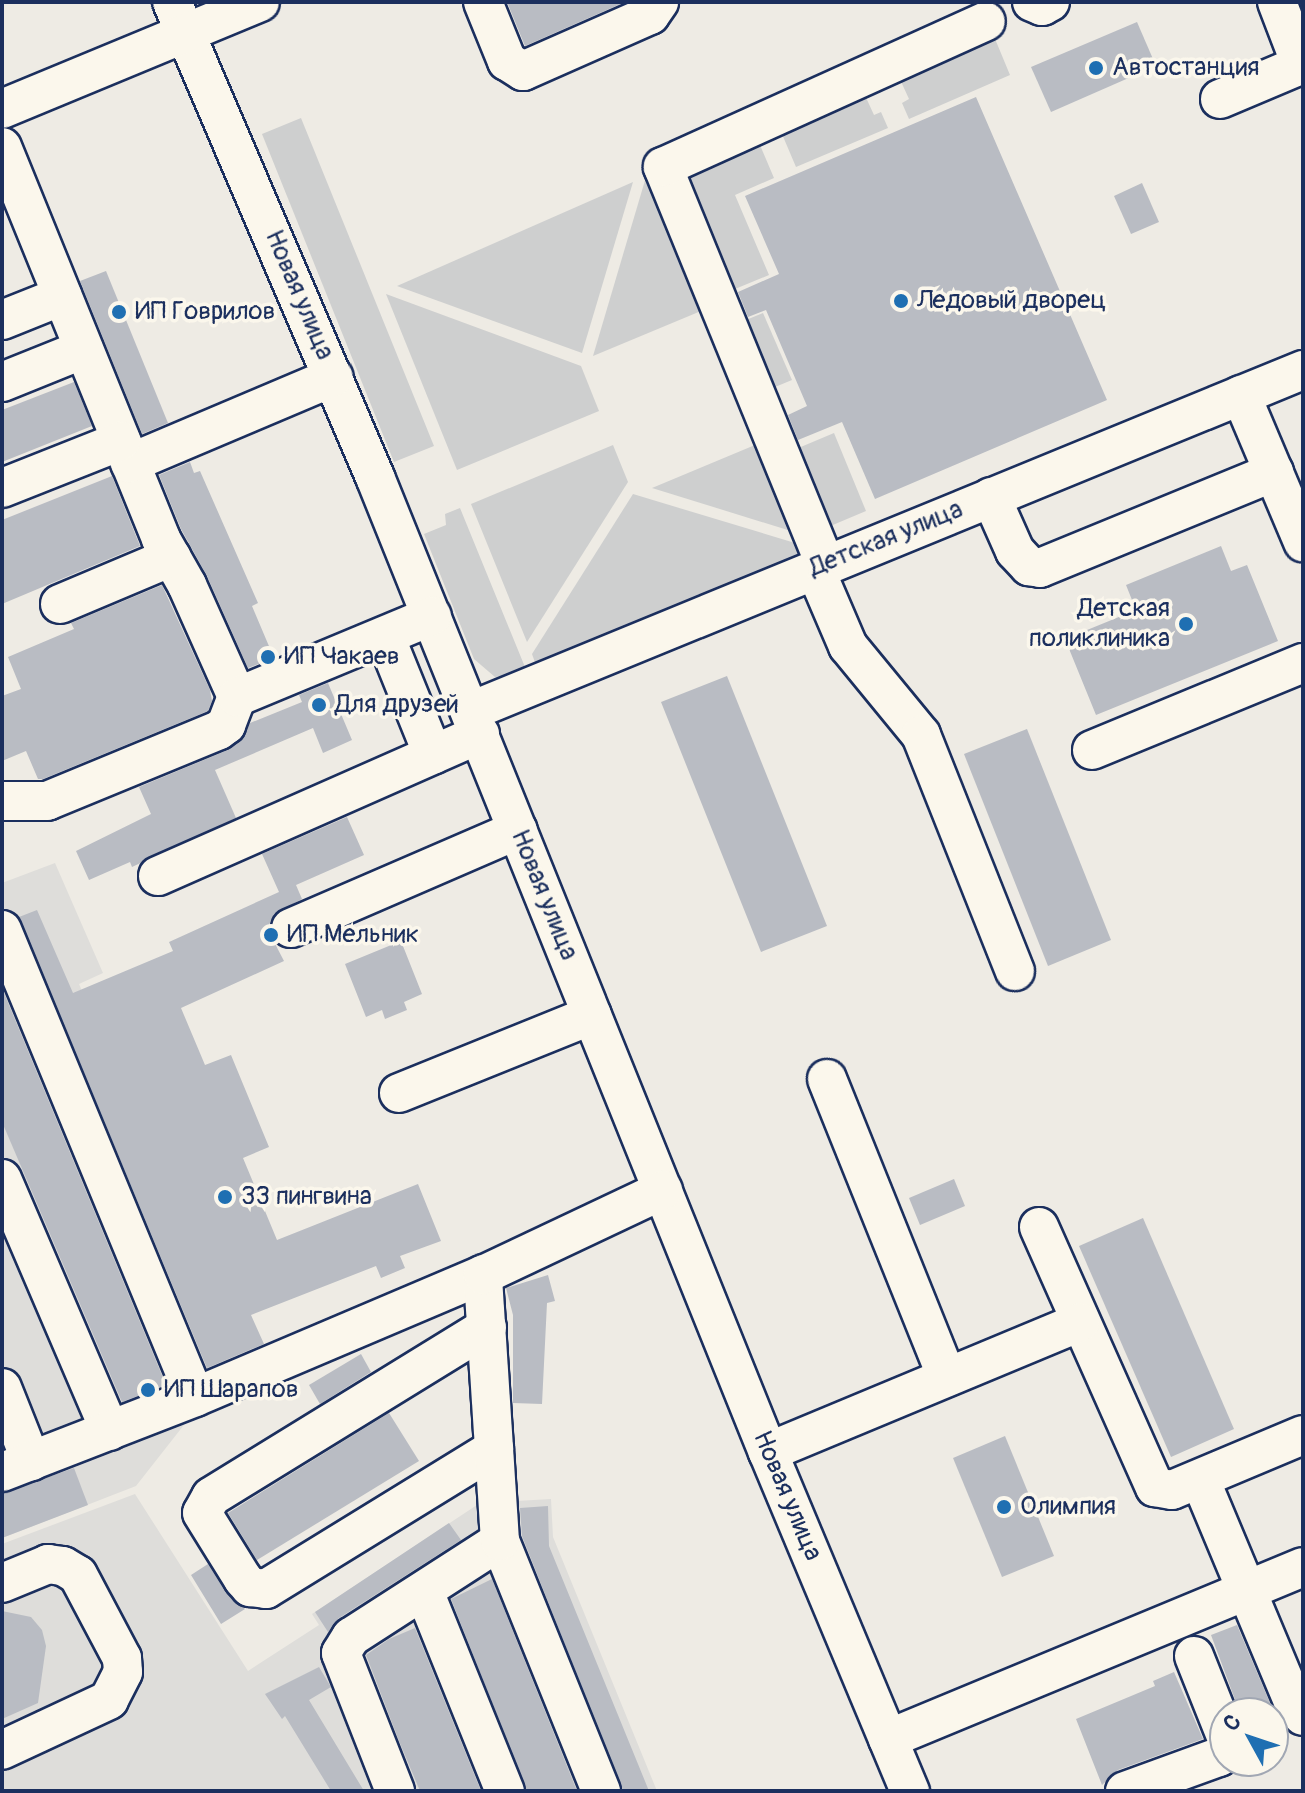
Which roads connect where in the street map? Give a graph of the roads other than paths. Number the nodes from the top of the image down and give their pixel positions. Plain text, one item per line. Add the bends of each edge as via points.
1 (260, 2) edge
2 (483, 2) edge
3 (659, 2) edge
4 (1032, 2) edge
5 (1050, 2) edge
6 (1277, 2) edge
7 (179, 18) edge
8 (986, 21) dead end
9 (1302, 64) edge
10 (1220, 99) dead end
11 (2, 109) edge
12 (5, 165) edge
13 (62, 296) junction
14 (2, 320) edge
15 (84, 349) junction
16 (1303, 370) edge
17 (334, 377) junction
18 (2, 382) edge
19 (1241, 395) junction
20 (125, 452) junction
21 (1274, 472) junction
22 (2, 488) edge
23 (991, 497) junction
24 (1303, 542) edge
25 (171, 557) junction
26 (820, 566) junction
27 (60, 604) dead end
28 (432, 616) junction
29 (385, 636) junction
30 (1303, 663) edge
31 (237, 697) junction
32 (475, 723) junction
33 (1092, 750) dead end
34 (433, 755) junction
35 (2, 801) edge
36 (518, 830) junction
37 (158, 876) dead end
38 (291, 928) dead end
39 (2, 930) edge
40 (1015, 971) dead end
41 (592, 1015) junction
42 (827, 1079) dead end
43 (399, 1093) dead end
44 (2, 1179) edge
45 (663, 1190) junction
46 (1039, 1227) dead end
47 (483, 1275) junction
48 (1080, 1322) junction
49 (487, 1327) junction
50 (947, 1377) junction
51 (2, 1388) edge
52 (195, 1397) junction
53 (110, 1431) junction
54 (1303, 1435) edge
55 (494, 1449) junction
56 (768, 1452) junction
57 (17, 1467) edge
58 (1200, 1479) junction
59 (500, 1541) junction
60 (1303, 1567) edge
61 (2, 1583) edge
62 (424, 1591) junction
63 (1247, 1591) junction
64 (1194, 1656) dead end
65 (1210, 1697) edge
66 (1303, 1716) edge
67 (888, 1739) junction
68 (2, 1750) edge
69 (1209, 1761) edge
70 (395, 1791) edge
71 (505, 1791) edge
72 (601, 1791) edge
73 (910, 1791) edge
74 (1125, 1791) edge

1 - 7 street
2 - 3 street via 507,61 523,71 650,15
4 - 5 street
6 - 9 street
7 - 11 street
7 - 17 street, Новая улица
8 - 26 street via 663,167
9 - 10 street
12 - 13 street
13 - 14 street
13 - 15 street
15 - 18 street
15 - 20 street
16 - 19 street, Детская улица
17 - 20 street
17 - 28 street, Новая улица
19 - 21 street
19 - 23 street, Детская улица
20 - 22 street
20 - 25 street
21 - 23 street via 1040,568 1029,566 1015,551
21 - 24 street
23 - 26 street, Детская улица
25 - 27 street
25 - 31 street
26 - 32 street, Детская улица
26 - 40 street via 848,646 921,735
28 - 29 street
28 - 32 street, Новая улица
29 - 31 street
29 - 34 street
30 - 33 street
31 - 35 street via 219,730 47,801
32 - 34 street, Детская улица
32 - 36 street, Новая улица
34 - 37 street, Детская улица
36 - 38 street
36 - 41 street, Новая улица
39 - 52 street
41 - 43 street
41 - 45 street, Новая улица
42 - 50 street
44 - 53 street
45 - 47 street
45 - 56 street, Новая улица
46 - 48 street
47 - 49 street
47 - 52 street
48 - 50 street
48 - 58 street via 1149,1480 1164,1491
49 - 55 street
49 - 55 street via 211,1497 202,1513 243,1579 250,1587 266,1589
50 - 56 street
51 - 57 street
52 - 53 street
53 - 57 street
54 - 58 street
55 - 59 street
56 - 67 street, Новая улица
58 - 63 street
59 - 62 street
59 - 72 street
60 - 63 street
61 - 68 street via 48,1564 78,1575 122,1658 123,1672 109,1700
62 - 70 street via 351,1637 341,1653
62 - 71 street
63 - 66 street
63 - 67 street
64 - 65 street
67 - 73 street, Новая улица
69 - 74 street

